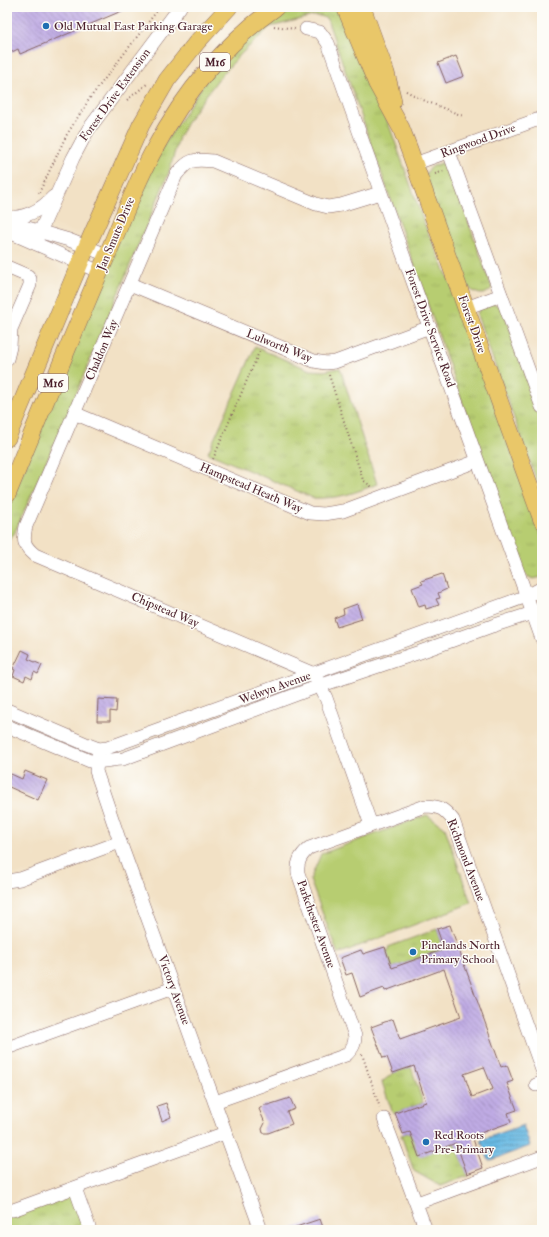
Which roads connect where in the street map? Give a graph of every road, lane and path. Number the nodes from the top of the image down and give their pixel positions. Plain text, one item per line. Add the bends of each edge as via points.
1 (180, 7) edge
2 (230, 7) edge
3 (276, 7) edge
4 (345, 7) edge
5 (362, 7) edge
6 (272, 26) dead end
7 (306, 29) joint
8 (406, 91) dead end
9 (463, 116) dead end
10 (542, 118) edge
11 (401, 128) junction
12 (450, 152) junction
13 (414, 164) junction
14 (380, 193) junction
15 (57, 194) junction
16 (7, 218) edge
17 (7, 222) edge
18 (7, 231) edge
19 (38, 237) junction
20 (87, 246) junction
21 (107, 255) junction
22 (80, 263) junction
23 (7, 267) edge
24 (100, 272) junction
25 (130, 284) junction
26 (501, 295) junction
27 (466, 308) junction
28 (430, 327) junction
29 (258, 338) junction
30 (7, 359) edge
31 (326, 363) junction
32 (542, 407) edge
33 (74, 413) junction
34 (7, 438) edge
35 (477, 461) junction
36 (208, 470) junction
37 (7, 495) edge
38 (382, 496) junction
39 (542, 520) edge
40 (23, 539) joint
41 (542, 588) edge
42 (527, 596) junction
43 (537, 611) edge
44 (417, 636) junction
45 (542, 639) edge
46 (420, 652) junction
47 (314, 674) junction
48 (319, 686) junction
49 (7, 710) edge
50 (7, 726) edge
51 (99, 749) junction
52 (123, 759) junction
53 (96, 762) junction
54 (102, 787) junction
55 (371, 825) junction
56 (120, 842) junction
57 (7, 881) edge
58 (173, 988) junction
59 (355, 1044) junction
60 (7, 1048) edge
61 (542, 1070) edge
62 (215, 1102) junction
63 (384, 1119) joint
64 (225, 1134) junction
65 (542, 1157) edge
66 (74, 1188) junction
67 (417, 1204) junction
68 (7, 1210) edge
69 (90, 1230) edge
70 (261, 1230) edge
71 (426, 1230) edge

1 - 15 street, Forest Drive Extension via 88,130
2 - 20 main road, Jan Smuts Drive / M16 via 197,42 158,94 141,125
3 - 21 main road, Jan Smuts Drive / M16 via 254,24 217,60 180,106 154,148
4 - 11 main road, Forest Drive via 377,84
5 - 11 main road, Forest Drive via 386,73
6 - 7 path
7 - 14 street, Forest Drive Service Road via 320,32 328,43
8 - 9 path
10 - 12 street, Ringwood Drive
11 - 13 main road, Forest Drive
12 - 13 street, Ringwood Drive
12 - 26 street
13 - 27 main road, Forest Drive
14 - 25 street, Chaldon Way via 328,207 213,161 199,159 185,163 176,175
14 - 28 street, Forest Drive Service Road
15 - 16 street via 38,210
15 - 19 street, Forest Drive Extension
17 - 19 street
18 - 19 street
19 - 20 street
19 - 22 street
20 - 21 street
20 - 22 main road, Jan Smuts Drive / M16
21 - 24 main road, Jan Smuts Drive / M16
22 - 24 street
22 - 34 main road, Jan Smuts Drive / M16
23 - 30 street via 28,276 30,285 11,329
24 - 37 main road, Jan Smuts Drive / M16
25 - 29 street, Lulworth Way
25 - 33 street, Chaldon Way
26 - 27 street
26 - 32 street
27 - 39 main road, Forest Drive
28 - 31 street, Lulworth Way
28 - 35 street, Forest Drive Service Road
29 - 31 street, Lulworth Way via 314,361
29 - 36 path via 260,349
31 - 38 path via 363,480
33 - 36 street, Hampstead Heath Way
33 - 40 street, Chaldon Way via 26,526
35 - 38 street, Hampstead Heath Way
35 - 42 street, Forest Drive Service Road
36 - 38 street, Hampstead Heath Way via 310,512 324,514 343,511
40 - 47 street, Chipstead Way via 26,548 35,555
41 - 42 street, Welwyn Avenue
42 - 43 street, Forest Drive Service Road
42 - 44 street, Welwyn Avenue
43 - 45 street, Forest Drive Service Road
43 - 46 street, Welwyn Avenue
44 - 46 street
44 - 47 street, Welwyn Avenue
46 - 48 street, Welwyn Avenue
47 - 48 street
47 - 51 street, Welwyn Avenue via 111,747
48 - 52 street, Welwyn Avenue
48 - 55 street via 326,698
49 - 51 street
50 - 53 street, Welwyn Avenue
51 - 53 street, Victory Avenue
52 - 53 street, Welwyn Avenue
52 - 54 street via 108,771
53 - 54 street, Victory Avenue via 96,771
54 - 56 street, Victory Avenue
55 - 59 street, Parkchester Avenue via 309,848 301,855 298,863 298,874 357,1028
55 - 61 street, Richmond Avenue via 426,806 436,806 446,811 453,820 518,1019
56 - 57 street via 20,879
56 - 58 street, Victory Avenue
58 - 60 street
58 - 62 street, Victory Avenue
59 - 62 street via 346,1055
59 - 63 path via 362,1053
62 - 64 street, Victory Avenue
63 - 67 street
64 - 66 street
64 - 70 street, Victory Avenue
65 - 67 street
66 - 68 street
66 - 69 street
67 - 71 street

